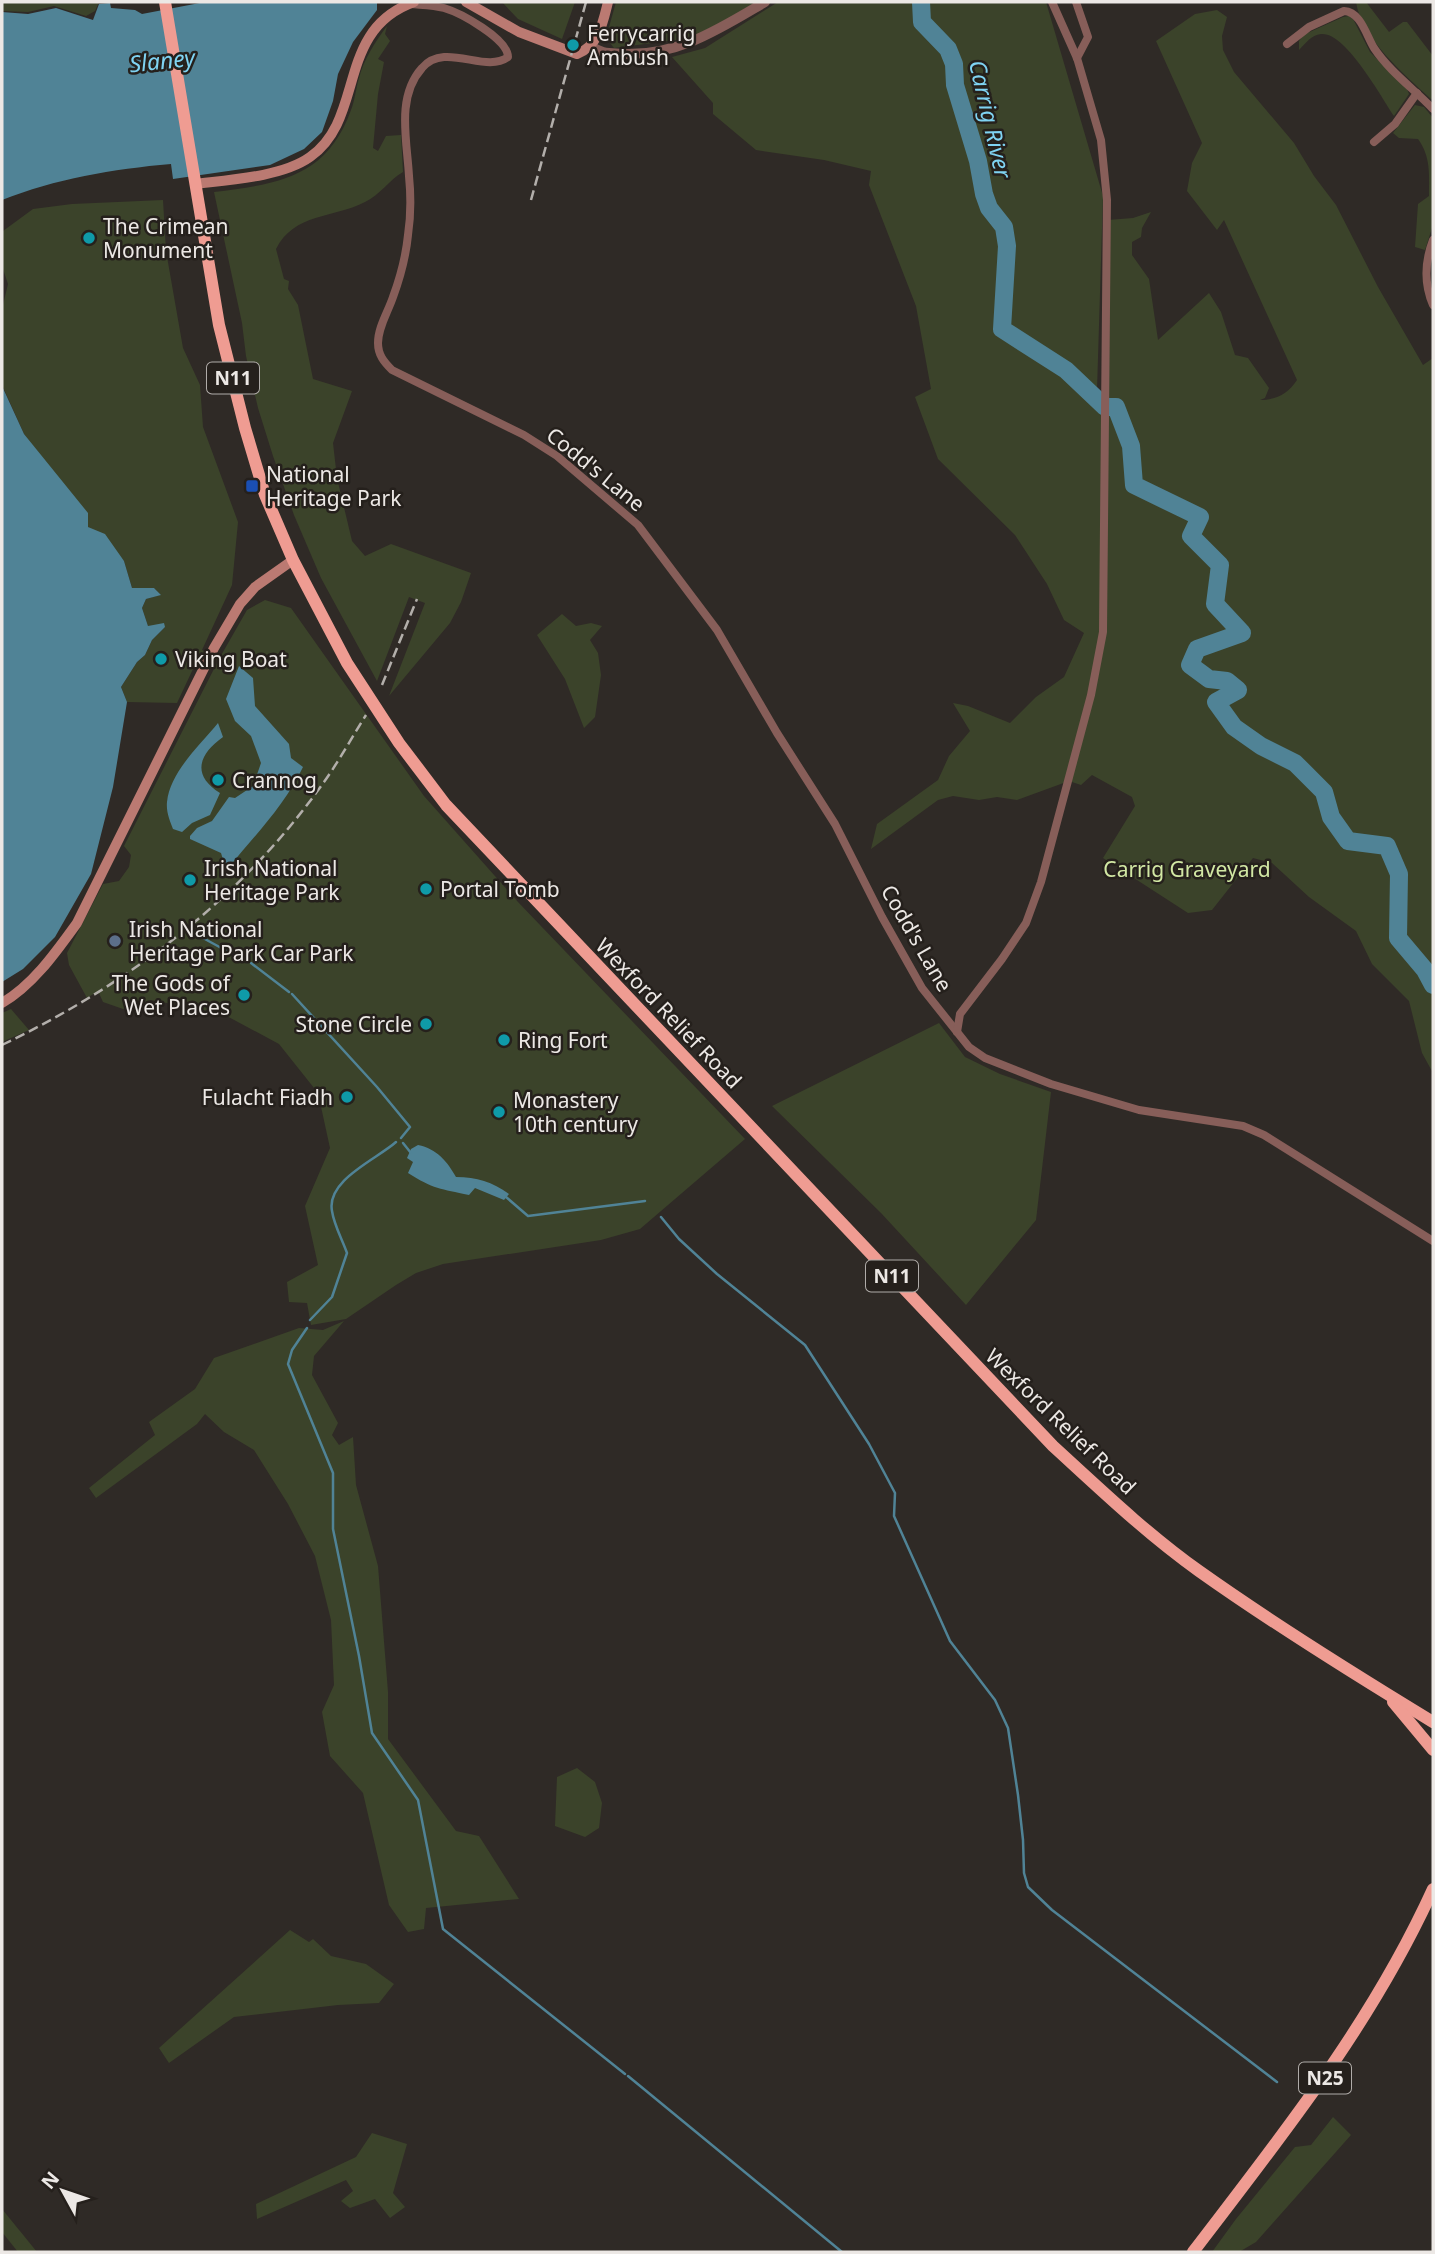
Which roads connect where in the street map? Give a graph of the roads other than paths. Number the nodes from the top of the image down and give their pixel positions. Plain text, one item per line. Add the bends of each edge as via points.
1 (165, 2) edge
2 (466, 2) edge
3 (608, 2) edge
4 (765, 2) edge
5 (1052, 2) edge
6 (1076, 2) edge
7 (411, 3) edge
8 (1350, 7) edge
9 (1286, 44) dead end
10 (591, 46) junction
11 (1077, 58) junction
12 (1417, 93) junction
13 (1433, 108) edge
14 (1374, 142) dead end
15 (194, 180) junction
16 (1433, 240) edge
17 (1433, 305) edge
18 (293, 561) junction
19 (2, 1003) edge
20 (957, 1032) junction
21 (1433, 1241) edge
22 (1385, 1692) junction
23 (1433, 1722) edge
24 (1433, 1750) edge
25 (1433, 1889) edge
26 (1193, 2252) edge

1 - 15 highway, N11
2 - 10 main road via 519,32 566,51 577,54
3 - 10 main road
4 - 10 street via 697,41 672,48 629,54 598,52
5 - 11 street
6 - 11 street via 1088,37
7 - 15 main road via 386,16 366,42 335,128 308,158 256,175
7 - 20 street, Codd's Lane via 442,8 472,21 503,45 508,57 499,62 440,59 424,65 411,82 405,127 408,237 378,342 382,359 392,370 557,456 638,525 717,630 835,824 922,988
8 - 9 street
8 - 12 street via 1375,49
11 - 20 street via 1101,140 1108,200 1103,632 1091,695 1041,882 1026,923 960,1014
12 - 13 street
12 - 14 street via 1395,124
15 - 18 highway, Wexford Relief Road / N11 via 219,325 245,428 265,495
16 - 17 street via 1427,283
18 - 19 main road via 255,586 240,604 77,923 19,993
18 - 22 highway, Wexford Relief Road / N11 via 347,663 446,805 1053,1446 1197,1569
20 - 21 street via 985,1058 1051,1084 1139,1110 1243,1126 1264,1135
22 - 23 highway, Wexford Relief Road / N11
22 - 24 highway, Wexford Relief Road / N11
25 - 26 highway, N25 via 1350,2042

